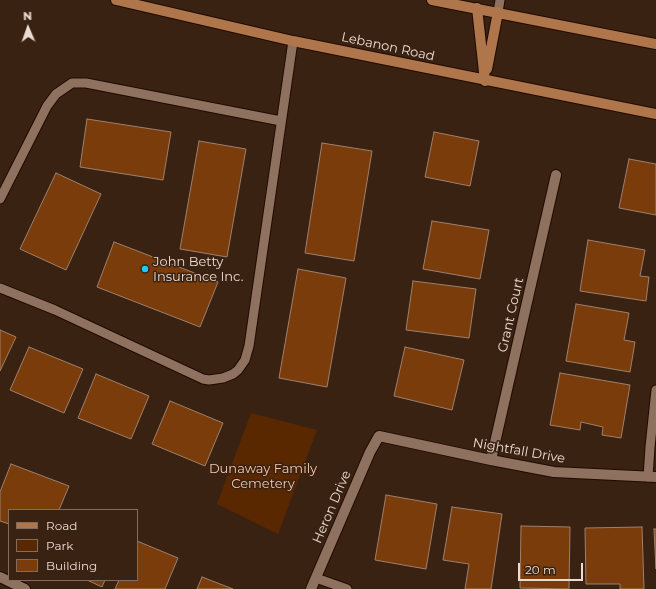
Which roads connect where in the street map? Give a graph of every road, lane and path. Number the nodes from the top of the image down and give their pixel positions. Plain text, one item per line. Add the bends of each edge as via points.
1 (116, 0) edge
2 (432, 0) edge
3 (500, 0) edge
4 (477, 4) edge
5 (498, 12) junction
6 (293, 41) junction
7 (656, 44) edge
8 (485, 80) junction
9 (656, 114) edge
10 (281, 121) junction
11 (556, 174) dead end
12 (0, 199) edge
13 (0, 288) edge
14 (656, 390) edge
15 (379, 436) joint
16 (491, 460) junction
17 (652, 477) edge
18 (316, 578) junction
19 (8, 581) edge
20 (25, 589) edge
21 (311, 589) edge
22 (347, 589) edge

1 - 6 main road, Lebanon Road
2 - 4 main road
3 - 5 lane
4 - 5 main road
4 - 8 main road
5 - 7 main road
5 - 8 main road
6 - 8 main road, Lebanon Road
6 - 10 lane
8 - 9 main road, Lebanon Road
10 - 12 lane via 86,83 72,83 56,94 46,106
10 - 13 lane via 249,346 245,360 233,374 216,380 203,379 55,310
11 - 16 street, Grant Court
14 - 17 lane via 650,447
15 - 16 street, Nightfall Drive
15 - 18 street, Heron Drive
16 - 17 street, Nightfall Drive via 554,472
18 - 21 street, Heron Drive
18 - 22 lane
19 - 20 street

